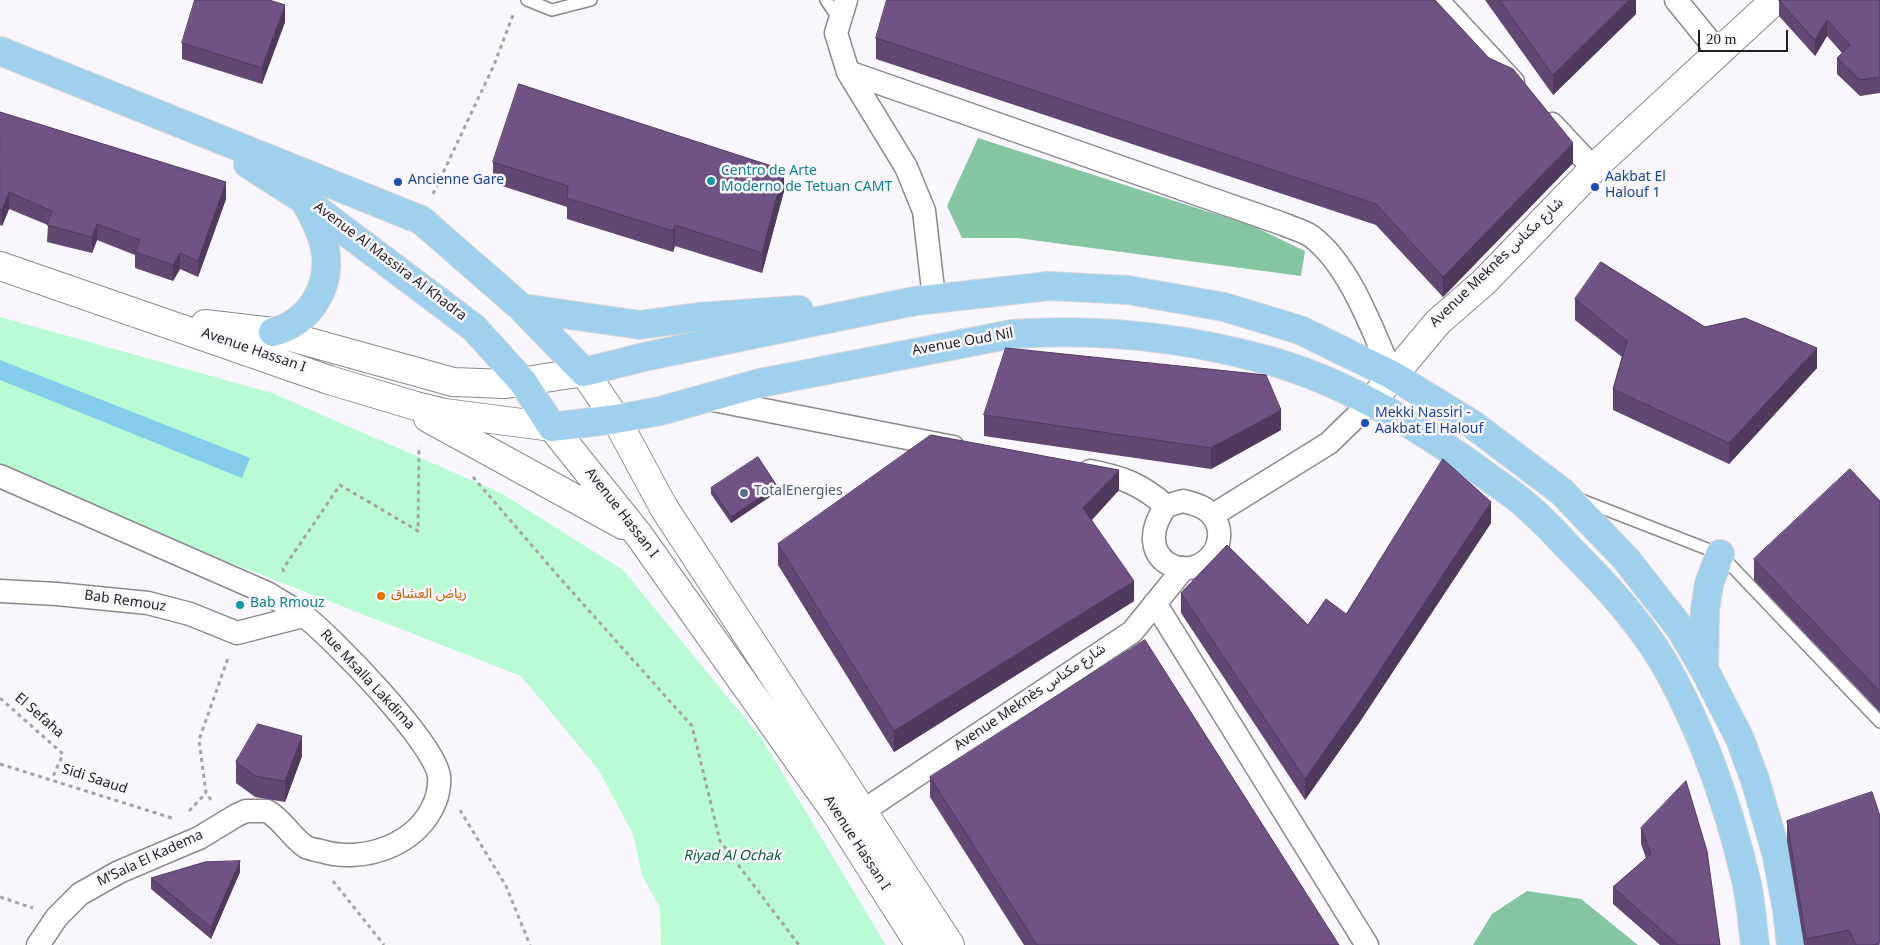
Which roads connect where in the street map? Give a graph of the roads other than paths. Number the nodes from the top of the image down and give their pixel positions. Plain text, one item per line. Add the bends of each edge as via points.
1 (527, 0) edge
2 (591, 0) edge
3 (826, 0) edge
4 (1437, 0) edge
5 (1676, 0) edge
6 (1776, 0) edge
7 (843, 10) edge
8 (0, 51) edge
9 (1720, 54) junction
10 (848, 72) junction
11 (197, 130) junction
12 (1594, 169) junction
13 (304, 200) junction
14 (0, 266) edge
15 (924, 300) junction
16 (522, 308) junction
17 (154, 317) junction
18 (273, 332) junction
19 (584, 372) junction
20 (1392, 375) junction
21 (329, 380) junction
22 (522, 382) junction
23 (708, 399) junction
24 (1371, 402) junction
25 (616, 419) junction
26 (552, 427) junction
27 (974, 450) edge
28 (1070, 468) edge
29 (0, 476) edge
30 (1562, 492) junction
31 (1166, 506) junction
32 (1213, 515) junction
33 (638, 534) junction
34 (1720, 554) junction
35 (1184, 568) junction
36 (0, 591) edge
37 (1155, 603) junction
38 (304, 616) junction
39 (1704, 669) junction
40 (1880, 722) edge
41 (863, 811) junction
42 (280, 821) joint
43 (38, 945) edge
44 (920, 945) edge
45 (950, 945) edge
46 (1367, 945) edge
47 (1755, 945) edge
48 (1791, 945) edge

1 - 2 lane via 552,10
3 - 7 lane
4 - 12 street
5 - 9 street
6 - 9 main road, Avenue Meknès شارع مكناس
7 - 10 street via 836,32
8 - 11 main road, Avenue Al Massira Al Khadra
9 - 12 main road, Avenue Meknès شارع مكناس
10 - 15 street via 906,166 924,211
10 - 20 street via 1310,236 1326,250 1359,298
11 - 13 main road, Avenue Al Massira Al Khadra
11 - 16 main road, Avenue Al Massira Al Khadra via 421,220
12 - 20 main road, Avenue Meknès شارع مكناس via 1484,282 1438,322
13 - 18 main road via 323,240 325,275 319,296 310,309 290,327
13 - 22 main road, Avenue Al Massira Al Khadra via 474,328
14 - 17 main road, Avenue Hassan I
15 - 16 main road via 698,317 640,325
15 - 19 main road
15 - 20 main road via 1049,286 1128,290 1224,307 1300,330
16 - 19 main road, Avenue Al Massira Al Khadra
17 - 18 main road, Avenue Hassan I
17 - 21 main road, Avenue Hassan I
18 - 22 main road, Avenue Hassan I via 452,382
19 - 22 main road, Avenue Hassan I
19 - 25 main road, Avenue Hassan I
20 - 24 main road, Avenue Meknès شارع مكناس
20 - 30 main road via 1472,424
21 - 26 main road, Avenue Hassan I via 445,414
21 - 33 main road via 450,429
22 - 26 main road, Avenue Al Massira Al Khadra
23 - 24 main road, Avenue Oud Nil via 760,383 1012,334 1046,332 1103,333 1205,346 1295,369
23 - 25 main road, Avenue Oud Nil
23 - 27 street
24 - 32 street, Avenue Meknès شارع مكناس via 1329,443
24 - 47 main road, Avenue Oud Nil via 1454,452 1529,508 1602,581 1646,635 1674,679 1709,756 1746,878
25 - 26 main road, Avenue Oud Nil
25 - 41 main road, Avenue Hassan I via 664,508
26 - 33 main road, Avenue Hassan I
28 - 31 street via 1123,478 1150,492
29 - 38 street, Rue Msalla Lakdima via 267,593
30 - 34 lane
30 - 39 main road via 1626,560 1680,628
31 - 32 street via 1183,501 1202,505
31 - 35 street via 1154,526 1152,541 1158,555 1170,564
32 - 35 street via 1219,528 1218,544 1211,557 1199,566
33 - 44 main road, Avenue Hassan I via 838,816
34 - 39 main road via 1709,584 1705,610
34 - 40 lane
35 - 37 street, Avenue Meknès شارع مكناس
36 - 38 street, Bab Remouz via 148,603 190,614 237,633
37 - 41 street, Avenue Meknès شارع مكناس via 1132,632
37 - 46 street
38 - 42 street, Rue Msalla Lakdima via 346,656 419,737 439,776 437,796 431,812 416,830 401,841 373,853 346,856 306,847
39 - 48 main road via 1740,739 1755,780 1776,852
41 - 45 main road, Avenue Hassan I
42 - 43 street, M’Sala El Kadema via 267,811 246,810 199,838 119,872 80,894 57,917

